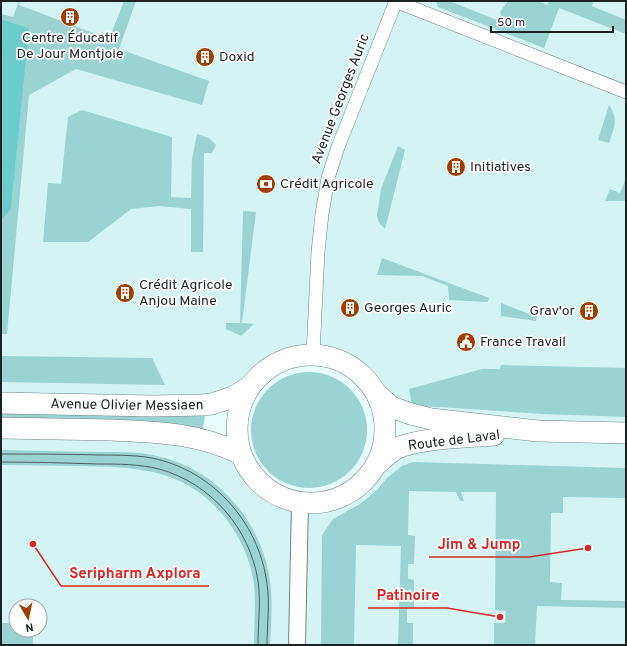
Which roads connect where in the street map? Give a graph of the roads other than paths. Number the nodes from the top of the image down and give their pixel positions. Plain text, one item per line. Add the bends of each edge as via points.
1 (396, 1) edge
2 (626, 92) edge
3 (312, 354) junction
4 (249, 387) junction
5 (377, 394) junction
6 (1, 403) edge
7 (1, 428) edge
8 (538, 431) junction
9 (626, 433) edge
10 (241, 454) junction
11 (376, 466) junction
12 (300, 502) junction
13 (297, 645) edge

1 - 2 street
1 - 3 street, Avenue Georges Auric via 328,178 318,252
3 - 4 main road via 295,356 274,364
3 - 5 main road via 331,357 348,364 366,378
4 - 6 main road, Avenue Olivier Messiaen via 233,397 202,405
4 - 10 main road via 239,408 237,424
5 - 8 main road, Route de Laval via 391,407 411,414
5 - 11 main road via 385,415 386,430
7 - 10 main road, Avenue Olivier Messiaen via 170,434 206,440
8 - 9 main road, Route de Laval
8 - 11 main road, Route de Laval via 426,441 396,449
10 - 12 main road via 253,475 267,488 284,498
11 - 12 main road via 359,485 341,497 321,502
12 - 13 street

